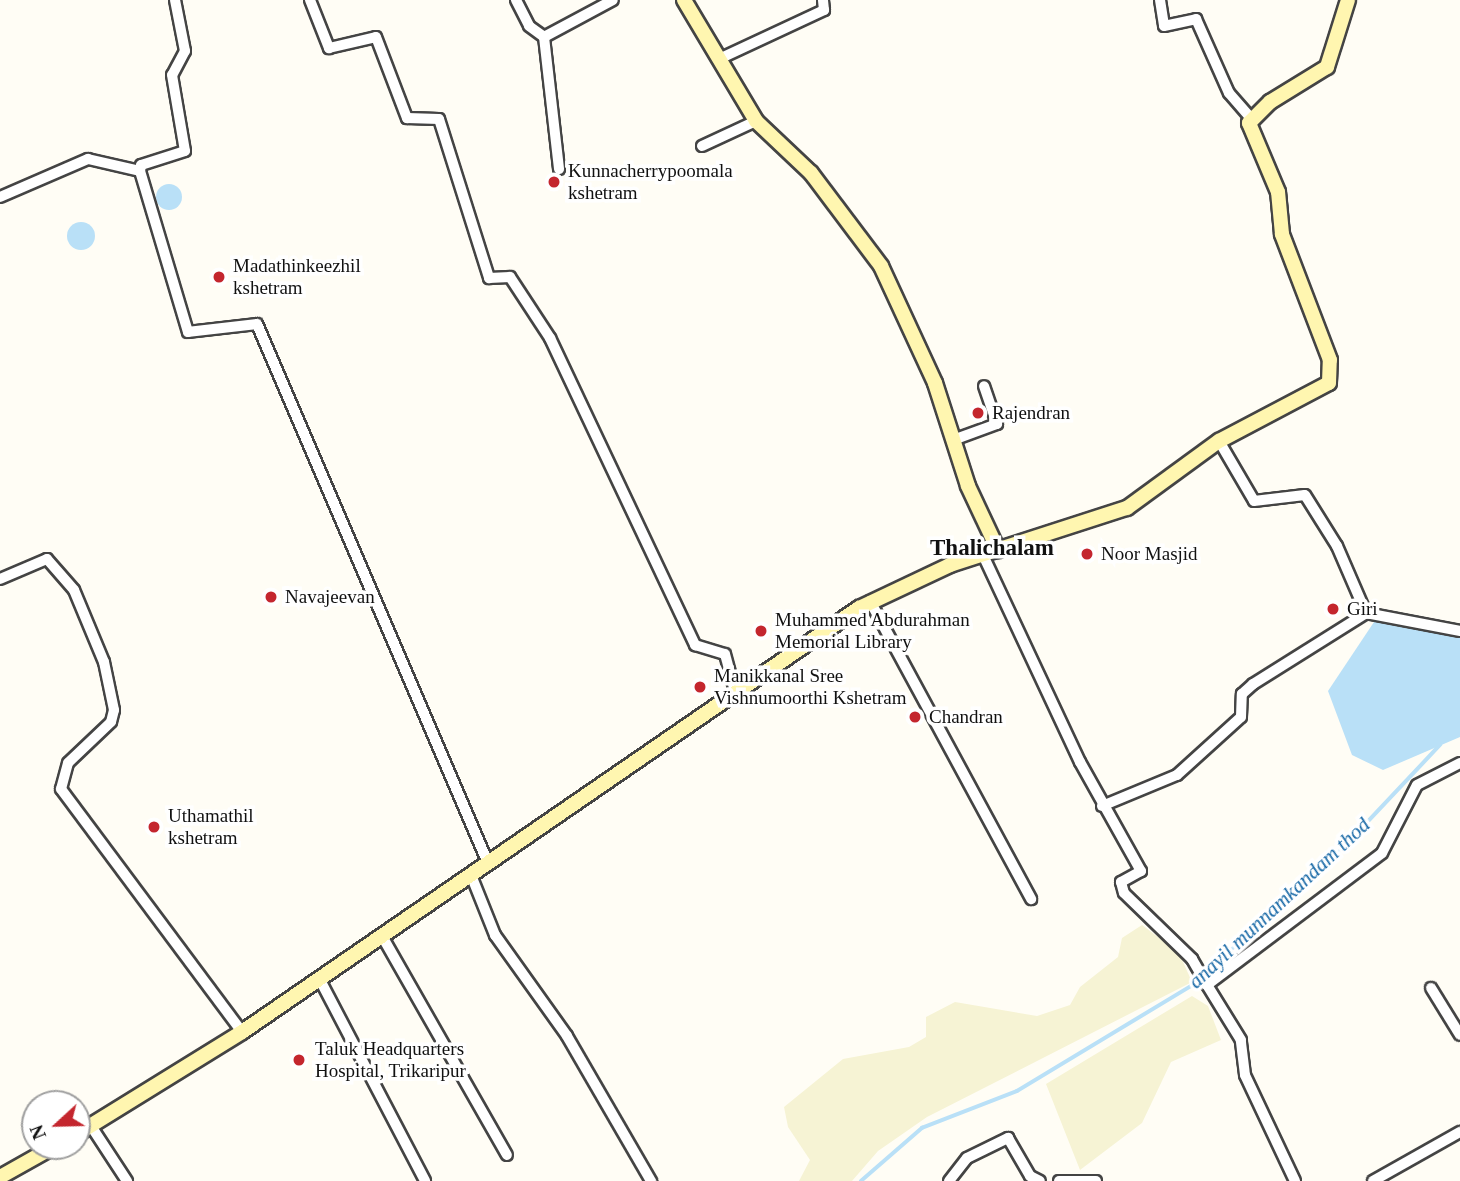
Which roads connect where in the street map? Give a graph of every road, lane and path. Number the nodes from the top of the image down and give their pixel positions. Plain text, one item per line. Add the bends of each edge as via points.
1 (175, 0) edge
2 (310, 0) edge
3 (516, 0) edge
4 (613, 0) edge
5 (684, 0) edge
6 (1160, 0) edge
7 (1348, 0) edge
8 (824, 1) edge
9 (544, 37) junction
10 (719, 59) junction
11 (1250, 117) junction
12 (756, 121) junction
13 (702, 146) dead end
14 (559, 169) dead end
15 (140, 171) junction
16 (0, 197) edge
17 (984, 386) dead end
18 (953, 440) junction
19 (1219, 442) junction
20 (998, 550) junction
21 (983, 555) junction
22 (0, 579) edge
23 (870, 601) junction
24 (1366, 613) junction
25 (1460, 631) edge
26 (736, 695) junction
27 (1460, 763) edge
28 (1102, 806) junction
29 (488, 863) junction
30 (471, 875) junction
31 (1031, 899) dead end
32 (382, 936) junction
33 (319, 978) junction
34 (1204, 979) junction
35 (1431, 988) dead end
36 (242, 1032) junction
37 (1460, 1035) edge
38 (91, 1126) joint
39 (1460, 1132) edge
40 (507, 1154) dead end
41 (30, 1160) edge
42 (0, 1177) edge
43 (127, 1181) edge
44 (425, 1181) edge
45 (651, 1181) edge
46 (949, 1181) edge
47 (1040, 1181) edge
48 (1059, 1181) edge
49 (1096, 1181) edge
50 (1295, 1181) edge
51 (1373, 1181) edge

1 - 15 street via 185,51 172,75 186,151 141,165
2 - 26 street via 329,48 376,37 407,118 439,119 489,278 510,277 550,338 695,645 725,654
3 - 9 street via 529,26
4 - 9 street
5 - 10 main road
6 - 11 street via 1164,26 1196,19 1229,93
7 - 11 main road via 1327,67
8 - 10 street via 824,10
9 - 14 street
10 - 12 main road
11 - 19 main road via 1278,192 1290,258 1334,373 1309,398
12 - 13 street
12 - 18 main road via 811,173 881,266
15 - 16 street via 89,159
15 - 29 street via 188,332 252,323 260,330 439,762
17 - 18 street via 997,425
18 - 20 main road
19 - 20 main road via 1127,508
19 - 24 street via 1254,501 1305,495 1337,546
20 - 21 main road
21 - 23 main road
21 - 28 street
22 - 36 street via 47,559 74,590 104,662 114,710 111,722 68,763 61,789
23 - 26 main road
23 - 31 street
24 - 25 street
24 - 28 street via 1253,684 1242,694 1241,717 1177,775
26 - 29 main road
27 - 34 street via 1417,785 1382,853
28 - 34 street via 1141,871 1121,882 1124,893
29 - 30 main road
30 - 32 main road
30 - 45 street via 495,935 567,1036
32 - 33 main road
32 - 40 street
33 - 36 main road
33 - 44 street
34 - 50 street via 1241,1040 1245,1075
35 - 37 street
36 - 38 main road
38 - 43 street
39 - 51 street
41 - 42 main road
46 - 47 street via 967,1158 1007,1138 1030,1175
48 - 49 street

